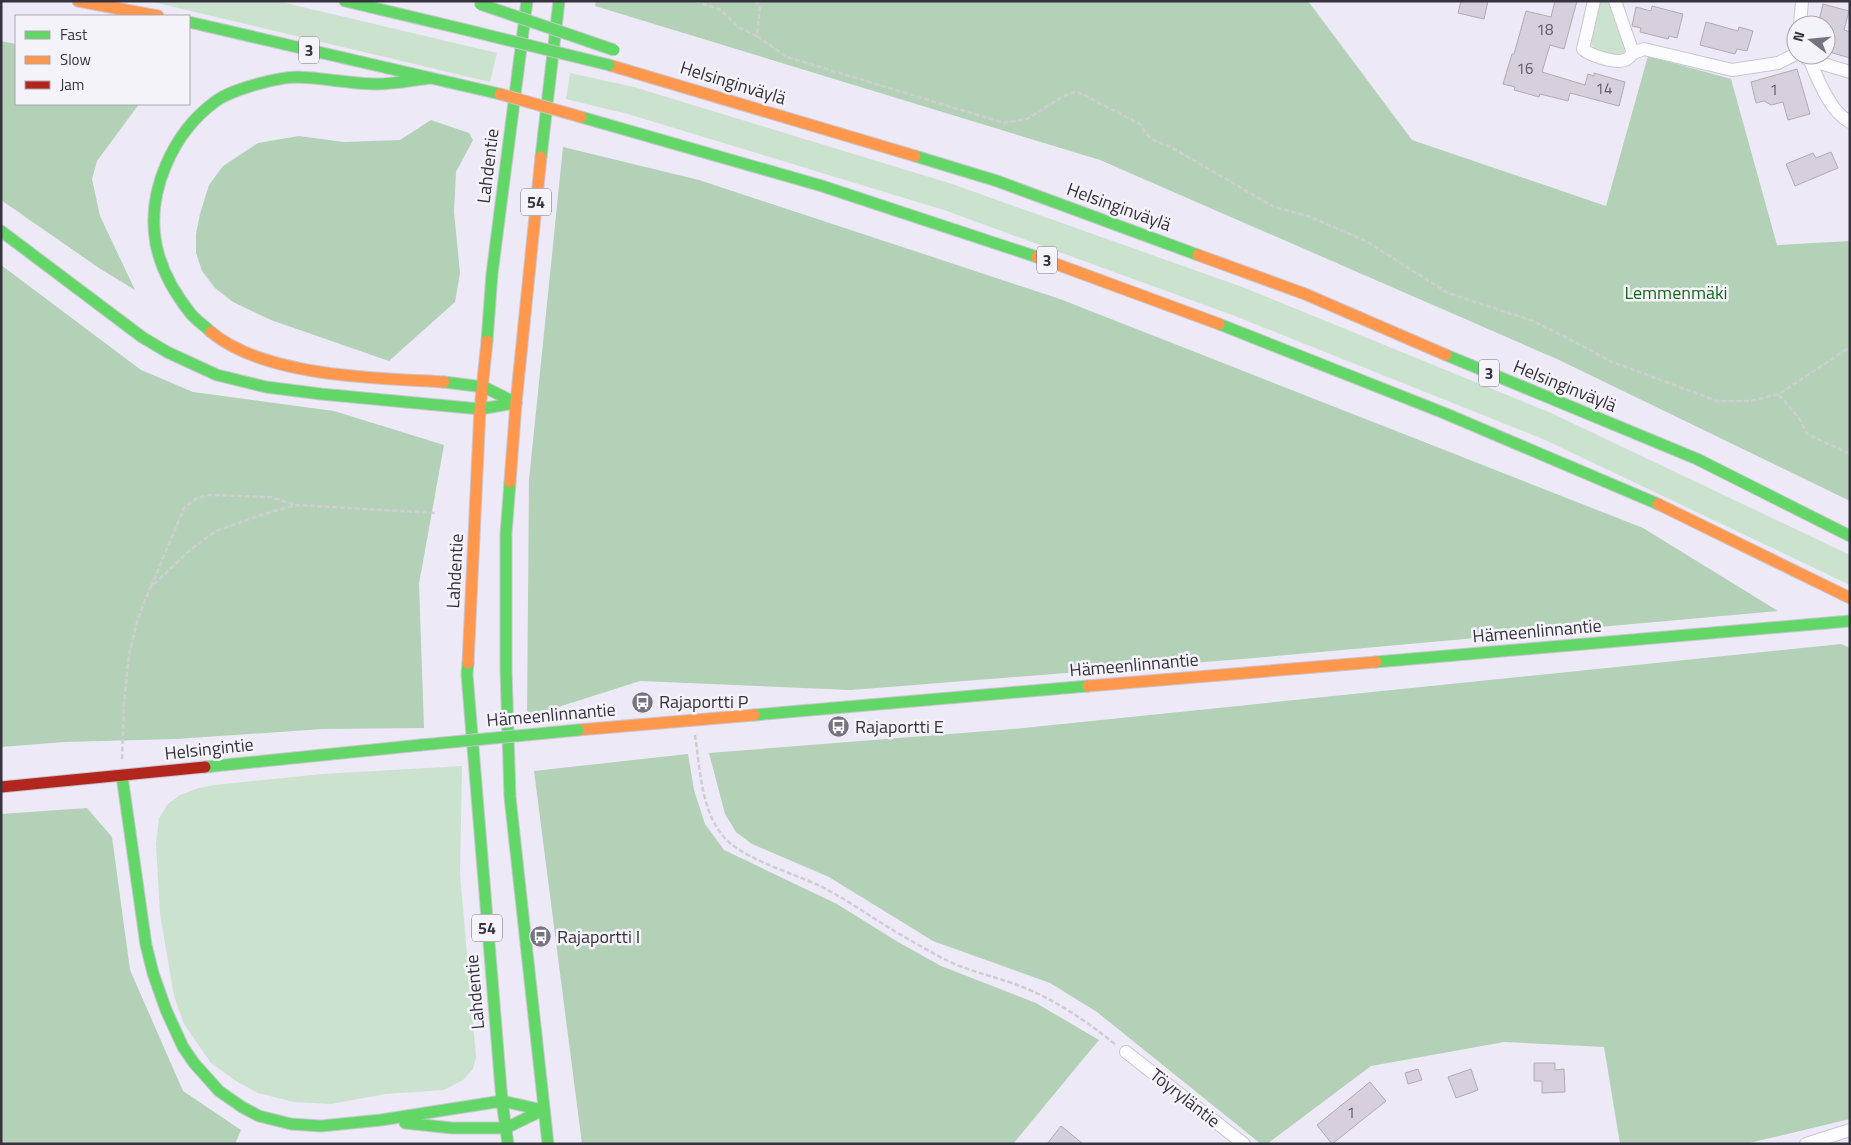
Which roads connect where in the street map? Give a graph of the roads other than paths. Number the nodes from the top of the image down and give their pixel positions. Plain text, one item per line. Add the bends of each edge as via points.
1 (78, 1) edge
2 (345, 1) edge
3 (526, 1) edge
4 (559, 1) edge
5 (1594, 1) edge
6 (1615, 1) edge
7 (1802, 1) edge
8 (476, 2) edge
9 (153, 15) edge
10 (1801, 15) edge
11 (190, 22) edge
12 (1632, 53) junction
13 (627, 54) dead end
14 (1786, 59) edge
15 (642, 64) dead end
16 (1809, 65) edge
17 (1828, 65) edge
18 (1850, 72) edge
19 (430, 78) junction
20 (673, 83) junction
21 (1850, 122) edge
22 (1, 231) edge
23 (483, 386) junction
24 (516, 403) junction
25 (480, 409) junction
26 (1850, 536) edge
27 (1850, 598) edge
28 (1850, 621) edge
29 (421, 744) joint
30 (122, 776) junction
31 (1, 787) edge
32 (1126, 1052) road end
33 (502, 1101) junction
34 (543, 1110) junction
35 (381, 1120) junction
36 (506, 1128) junction
37 (1850, 1130) edge
38 (508, 1144) edge
39 (548, 1144) edge
40 (1244, 1144) edge
41 (1806, 1144) edge

1 - 9 main road
2 - 20 main road, Helsinginväylä / 3, bridge
3 - 23 main road, Lahdentie / 54 via 492,274
4 - 24 main road, 54
5 - 12 street via 1583,49 1587,54 1615,61 1628,59
6 - 12 street
7 - 10 street
8 - 13 main road, bridge
11 - 19 main road, 3
12 - 14 street via 1644,50 1732,70
15 - 20 main road
16 - 21 street via 1837,113
17 - 18 street
19 - 23 main road via 377,84 285,78 225,95 194,122 164,166 152,220 163,270 173,289 186,308 210,331 234,346 279,364 318,372
19 - 27 main road, 3, bridge via 500,94 822,186 1098,278 1253,336 1664,506
20 - 26 main road, Helsinginväylä / 3 via 997,182 1305,294 1697,459
22 - 25 main road via 142,337 217,375 266,387
23 - 24 main road
23 - 25 main road, Lahdentie / 54
24 - 25 main road
24 - 34 main road, 54 via 506,534 510,787
25 - 33 main road, Lahdentie / 54 via 467,674
28 - 29 main road, Hämeenlinnantie, bridge
29 - 30 main road, Helsingintie
30 - 31 main road, Helsingintie
30 - 35 main road via 146,945 153,973 176,1033 194,1063 219,1091 242,1107 275,1121 321,1126
32 - 40 street, Töyryläntie
33 - 34 main road
33 - 35 main road
33 - 36 main road, Lahdentie / 54
34 - 36 main road
34 - 39 main road, 54
35 - 36 main road via 452,1128
36 - 38 main road, Lahdentie / 54
37 - 41 street

